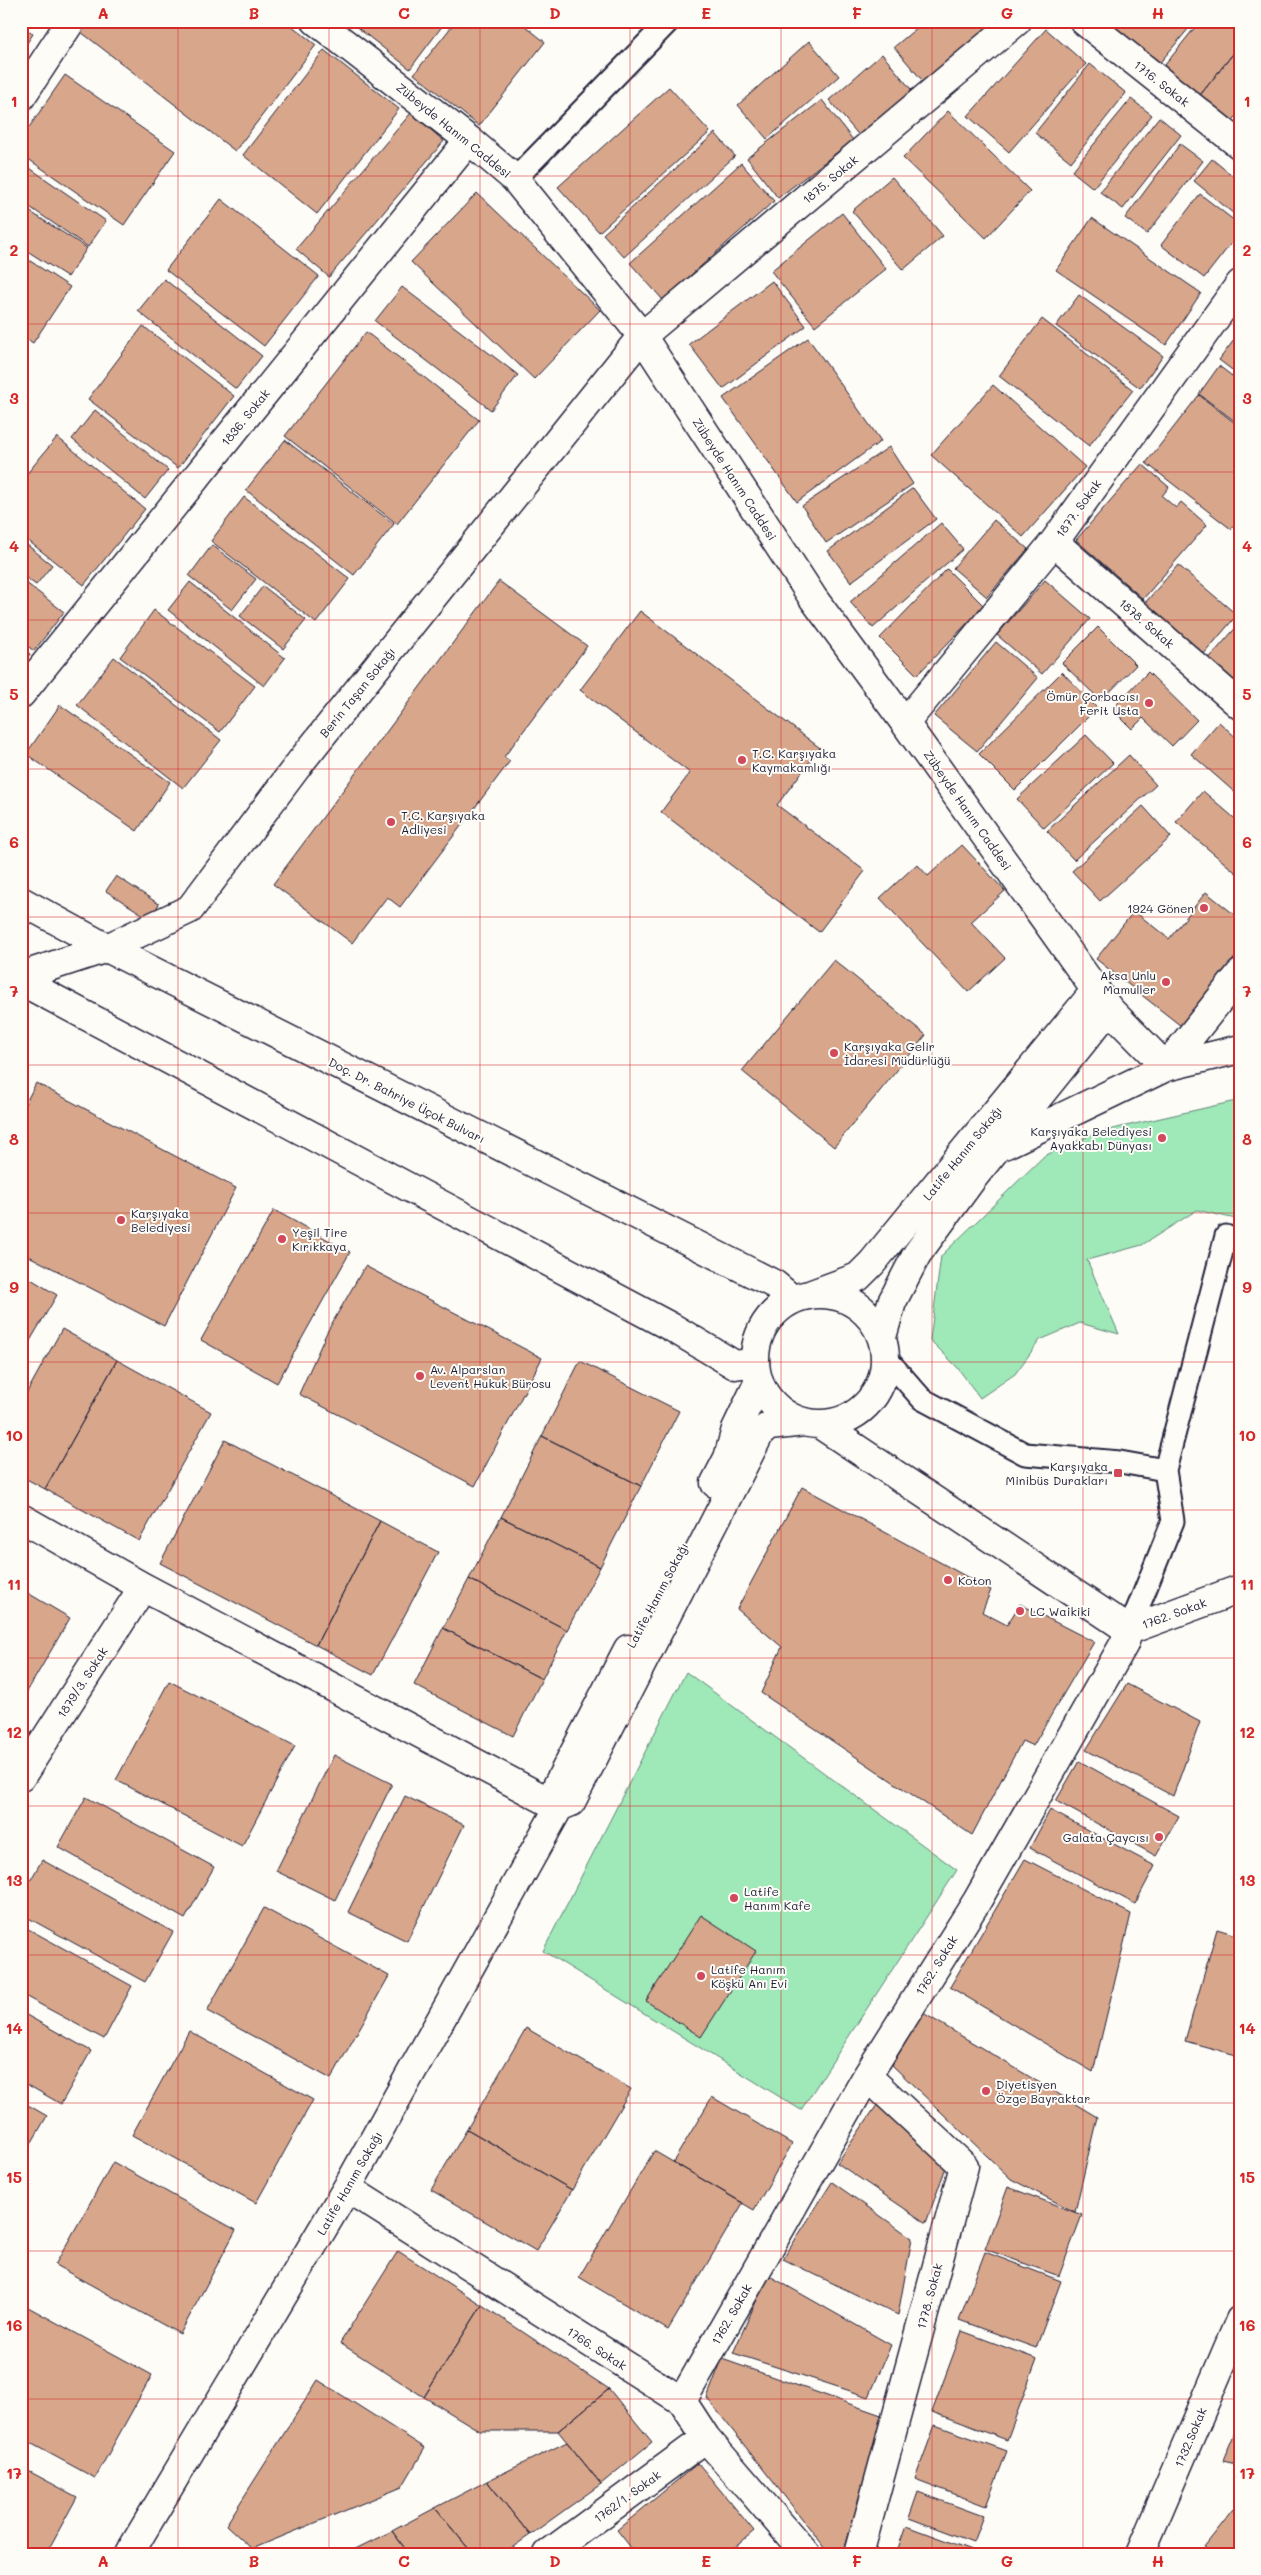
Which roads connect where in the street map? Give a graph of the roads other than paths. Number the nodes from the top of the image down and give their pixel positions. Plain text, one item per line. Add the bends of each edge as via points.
1 (71, 21) edge
2 (316, 21) edge
3 (669, 21) edge
4 (1017, 21) edge
5 (1084, 21) edge
6 (21, 97) edge
7 (469, 140) junction
8 (1240, 146) edge
9 (515, 179) junction
10 (1240, 284) edge
11 (642, 336) junction
12 (1054, 542) junction
13 (21, 694) edge
14 (1240, 705) edge
15 (906, 723) junction
16 (21, 901) edge
17 (107, 948) junction
18 (1240, 974) edge
19 (21, 976) edge
20 (21, 981) edge
21 (1103, 999) junction
22 (1240, 1049) edge
23 (1166, 1067) junction
24 (998, 1148) junction
25 (1226, 1236) dead end
26 (802, 1296) junction
27 (884, 1347) junction
28 (757, 1371) junction
29 (812, 1423) junction
30 (1165, 1470) junction
31 (21, 1518) edge
32 (142, 1587) junction
33 (1240, 1589) edge
34 (1129, 1630) junction
35 (21, 1777) edge
36 (560, 1807) junction
37 (867, 2076) junction
38 (347, 2188) junction
39 (1240, 2320) edge
40 (682, 2401) junction
41 (706, 2438) junction
42 (129, 2554) edge
43 (548, 2554) edge
44 (806, 2554) edge
45 (859, 2554) edge
46 (1140, 2554) edge

1 - 6 street
2 - 7 street, Zübeyde Hanım Caddesi
3 - 9 lane
4 - 11 street, 1875. Sokak
5 - 8 street, 1716. Sokak
7 - 9 street, Zübeyde Hanım Caddesi
7 - 13 street, 1836. Sokak
9 - 11 street, Zübeyde Hanım Caddesi
10 - 12 street, 1877. Sokak
11 - 15 street, Zübeyde Hanım Caddesi via 813,598
11 - 17 street, Berin Taşan Sokağı via 302,760 190,909
12 - 14 street, 1878. Sokak
12 - 15 street, 1877. Sokak
15 - 21 street, Zübeyde Hanım Caddesi
16 - 17 street, Doç. Dr. Bahriye Üçok Bulvarı
17 - 19 street, Berin Taşan Sokağı
17 - 26 street, Doç. Dr. Bahriye Üçok Bulvarı
18 - 23 street
20 - 28 street via 735,1365
21 - 23 street, Zübeyde Hanım Caddesi
21 - 24 street
21 - 26 street, Latife Hanım Sokağı via 858,1277
22 - 23 street
23 - 24 street
24 - 27 street via 917,1254 892,1302
25 - 30 lane
26 - 27 street via 834,1295 855,1303 871,1318
26 - 28 street via 777,1310 765,1325 758,1343
27 - 29 street via 883,1377 861,1410 844,1420
27 - 30 lane via 922,1399 1026,1454 1120,1462
28 - 29 street via 769,1399 784,1414
28 - 36 street, Latife Hanım Sokağı via 728,1458 556,1786
29 - 34 street
29 - 36 street, Latife Hanım Sokağı via 769,1426 760,1433 571,1802
30 - 34 lane via 1173,1521
31 - 32 street
32 - 35 street, 1879/3. Sokak
32 - 36 street
33 - 34 street, 1762. Sokak
34 - 37 street, 1762. Sokak via 977,1901
36 - 38 street, Latife Hanım Sokağı
37 - 40 street, 1762. Sokak
37 - 45 street, 1778. Sokak via 964,2166
38 - 40 street, 1766. Sokak
38 - 42 street, Latife Hanım Sokağı
39 - 46 street, 1732.Sokak
40 - 41 street, 1766. Sokak
41 - 43 street, 1762/1. Sokak
41 - 44 street, 1766. Sokak

